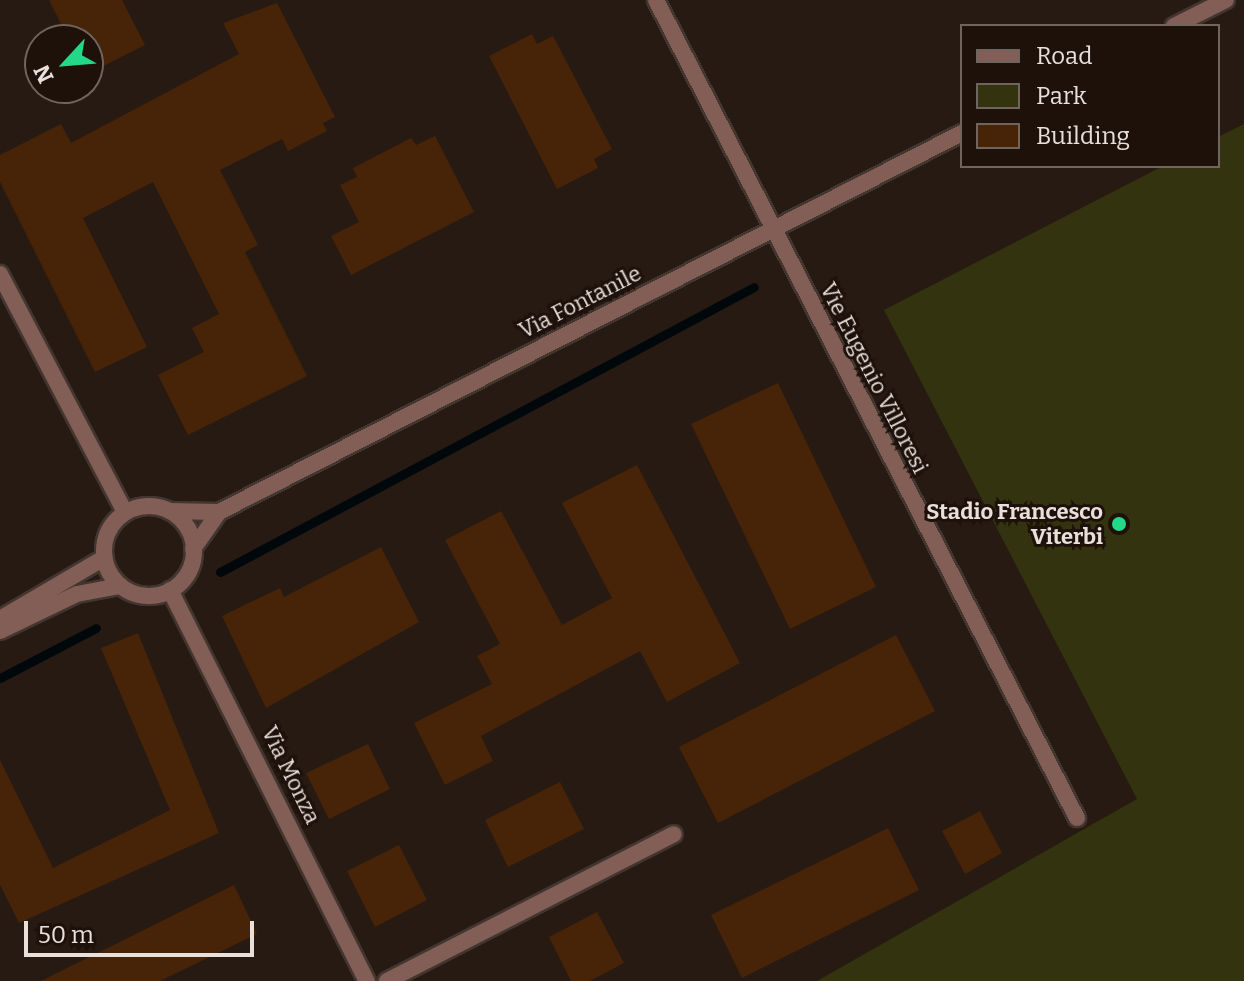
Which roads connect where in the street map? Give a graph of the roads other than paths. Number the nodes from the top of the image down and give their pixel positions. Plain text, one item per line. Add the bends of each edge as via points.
1 (656, 0) edge
2 (1226, 0) edge
3 (1178, 24) edge
4 (960, 134) edge
5 (773, 228) junction
6 (0, 274) edge
7 (169, 511) junction
8 (125, 512) junction
9 (219, 512) junction
10 (193, 549) junction
11 (104, 558) junction
12 (120, 586) junction
13 (170, 590) junction
14 (0, 619) edge
15 (0, 631) edge
16 (1077, 818) dead end
17 (674, 834) dead end
18 (367, 981) edge
19 (387, 981) edge

1 - 5 street, Vie Eugenio Villoresi
2 - 3 street
4 - 5 street, Via Fontanile
5 - 9 street, Via Fontanile
5 - 16 street, Vie Eugenio Villoresi
6 - 8 street
7 - 8 street via 146,506
7 - 9 street, Via Fontanile
7 - 10 street via 189,531
8 - 11 street via 108,531
9 - 10 street, Via Fontanile
10 - 13 street via 189,571
11 - 12 street
11 - 14 street
12 - 13 street via 147,596
12 - 15 street via 77,594
13 - 18 street, Via Monza
17 - 19 street

